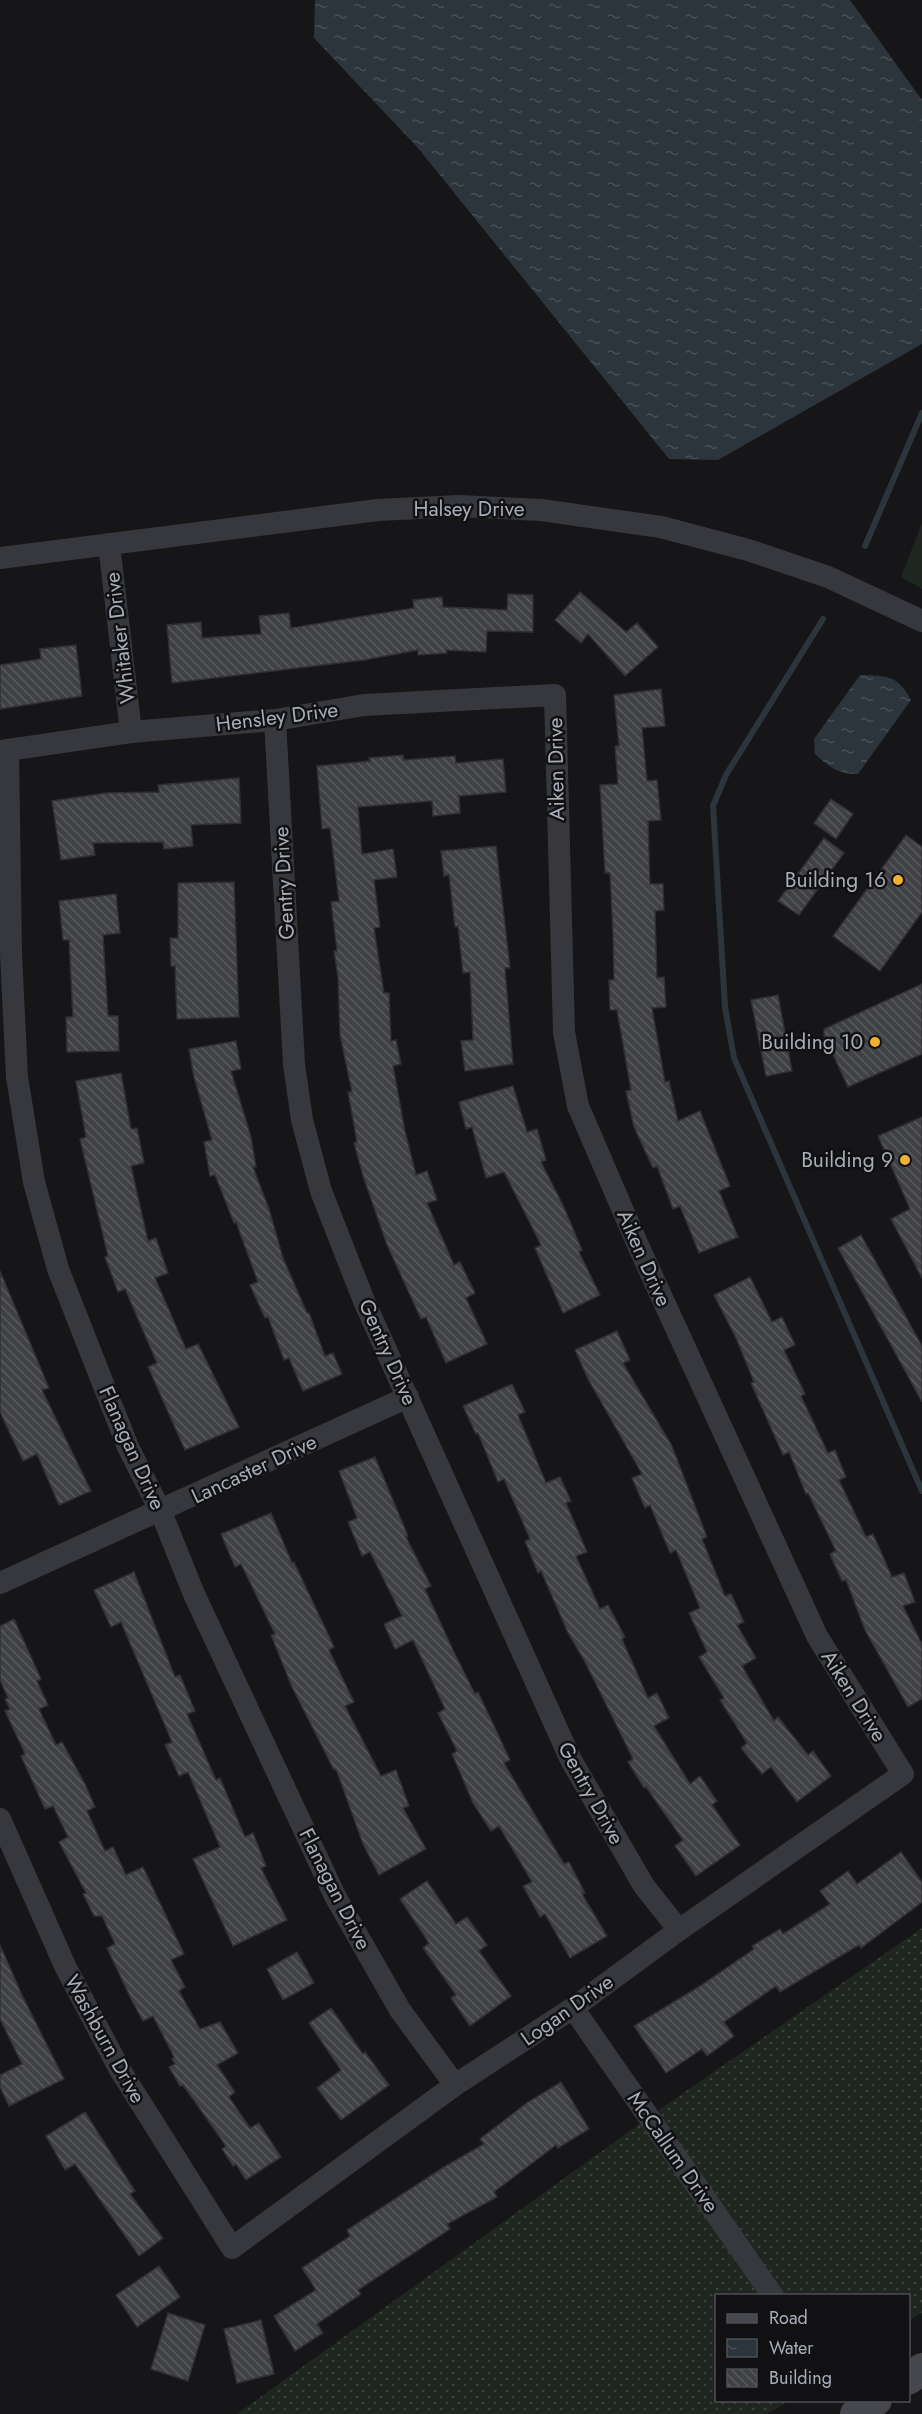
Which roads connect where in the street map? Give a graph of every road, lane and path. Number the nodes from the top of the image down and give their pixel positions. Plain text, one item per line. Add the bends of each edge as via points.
1 (109, 544) junction
2 (0, 558) edge
3 (922, 621) edge
4 (555, 695) joint
5 (275, 720) junction
6 (131, 732) junction
7 (4, 751) edge
8 (408, 1397) junction
9 (161, 1512) junction
10 (0, 1583) edge
11 (903, 1774) joint
12 (0, 1819) edge
13 (679, 1930) junction
14 (573, 2008) junction
15 (455, 2085) junction
16 (232, 2248) joint
17 (772, 2294) edge
18 (922, 2369) edge
19 (910, 2378) edge
20 (873, 2402) edge
21 (856, 2414) edge

1 - 2 street, Halsey Drive
1 - 3 street, Halsey Drive via 378,510 459,506 541,510 661,527 748,550 828,577
1 - 6 street, Whitaker Drive
4 - 5 street, Hensley Drive via 364,705
4 - 11 street, Aiken Drive via 564,1032 578,1106 817,1636
5 - 6 street, Hensley Drive
5 - 8 street, Gentry Drive via 294,1064 302,1120 321,1191 364,1301
6 - 7 street, Hensley Drive
7 - 9 street, Flanagan Drive via 17,1065 34,1182 58,1269 128,1447
8 - 9 street, Lancaster Drive
8 - 13 street, Gentry Drive via 571,1760 644,1886
9 - 10 street, Lancaster Drive
9 - 15 street, Flanagan Drive via 194,1594 335,1896 400,2010
11 - 13 street, Logan Drive
12 - 16 street, Washburn Drive via 66,1968 120,2070
13 - 14 street, Logan Drive
14 - 15 street, Logan Drive
14 - 17 street, McCallum Drive
15 - 16 street, Logan Drive
18 - 19 street
20 - 21 street

